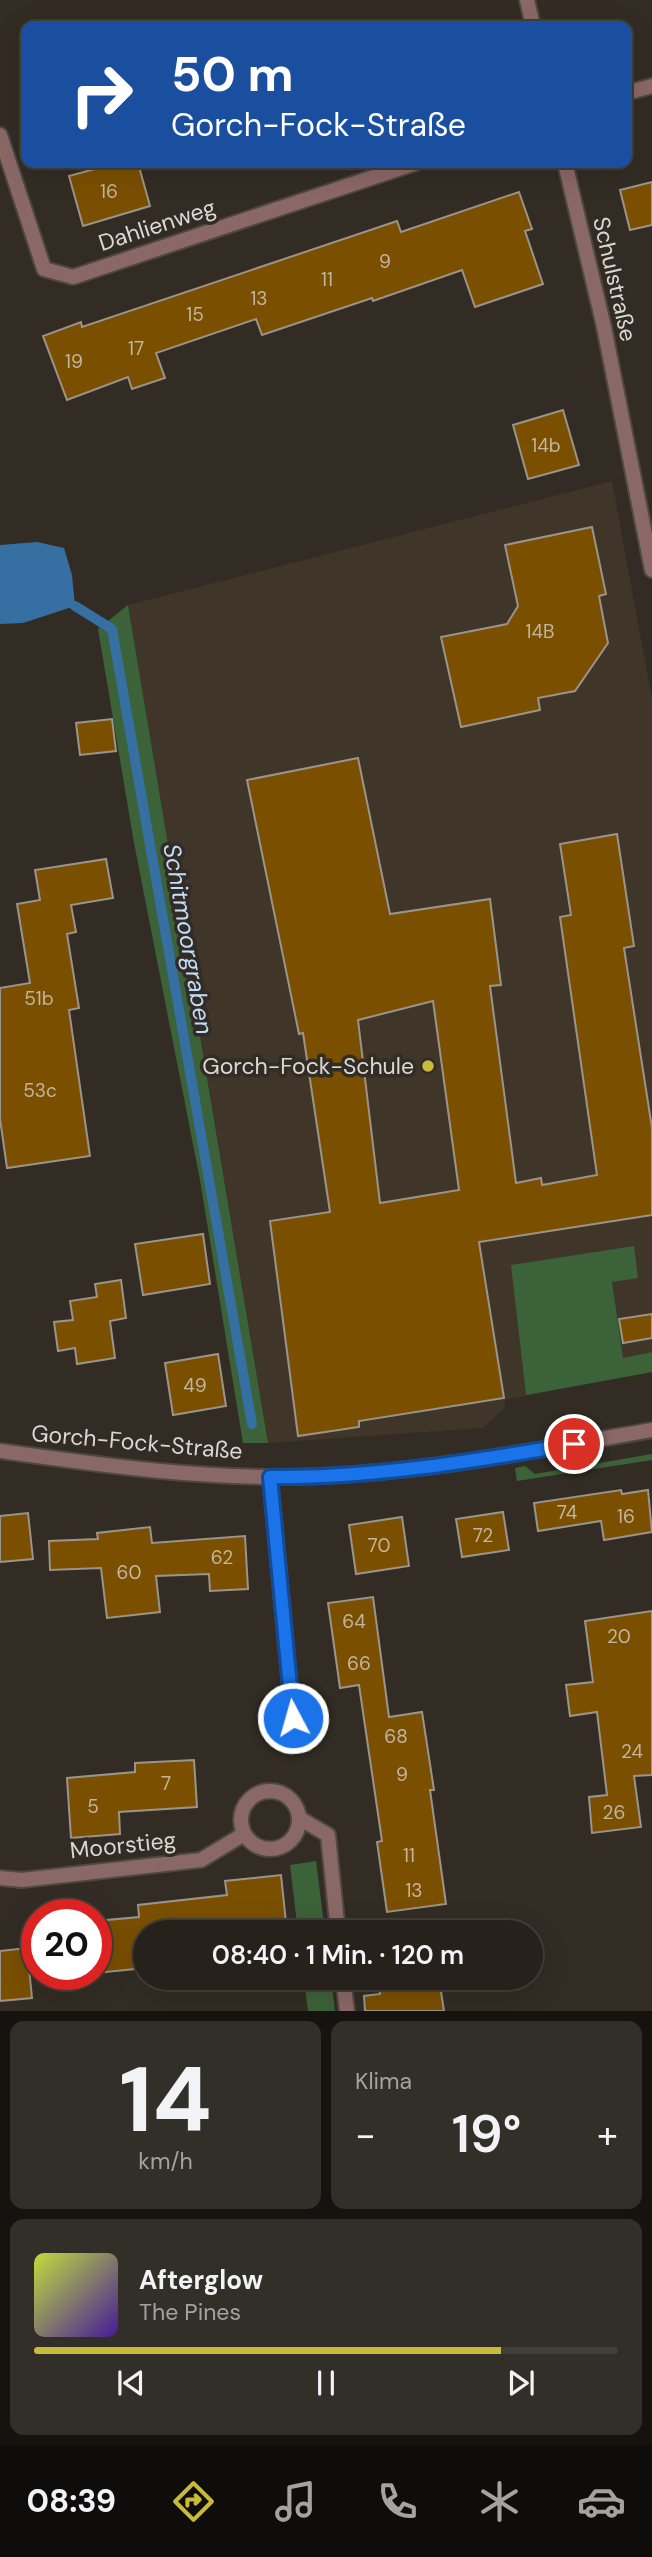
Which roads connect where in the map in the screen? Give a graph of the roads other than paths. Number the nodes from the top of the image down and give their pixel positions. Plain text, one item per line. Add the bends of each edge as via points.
1 (527, 0) edge
2 (532, 21) edge
3 (652, 86) edge
4 (632, 91) edge
5 (0, 135) edge
6 (401, 168) edge
7 (566, 168) edge
8 (652, 570) edge
9 (652, 1430) edge
10 (0, 1451) edge
11 (270, 1477) junction
12 (293, 1718) dead end
13 (299, 1818) junction
14 (244, 1833) junction
15 (0, 1878) edge
16 (337, 1920) edge
17 (344, 1990) edge
18 (347, 2011) edge

1 - 2 street
3 - 4 street
5 - 6 street, Dahlienweg via 44,269 73,277
7 - 8 street, Schulstraße via 604,327
9 - 11 street, Gorch-Fock-Straße via 403,1469
10 - 11 street, Gorch-Fock-Straße via 168,1472
11 - 12 street, Gorch-Fock-Straße
13 - 14 street via 295,1837 278,1849 259,1847
13 - 14 street via 285,1795 267,1791 250,1799 245,1807
13 - 16 street via 328,1835
14 - 15 street, Moorstieg via 201,1860 22,1880
17 - 18 street

